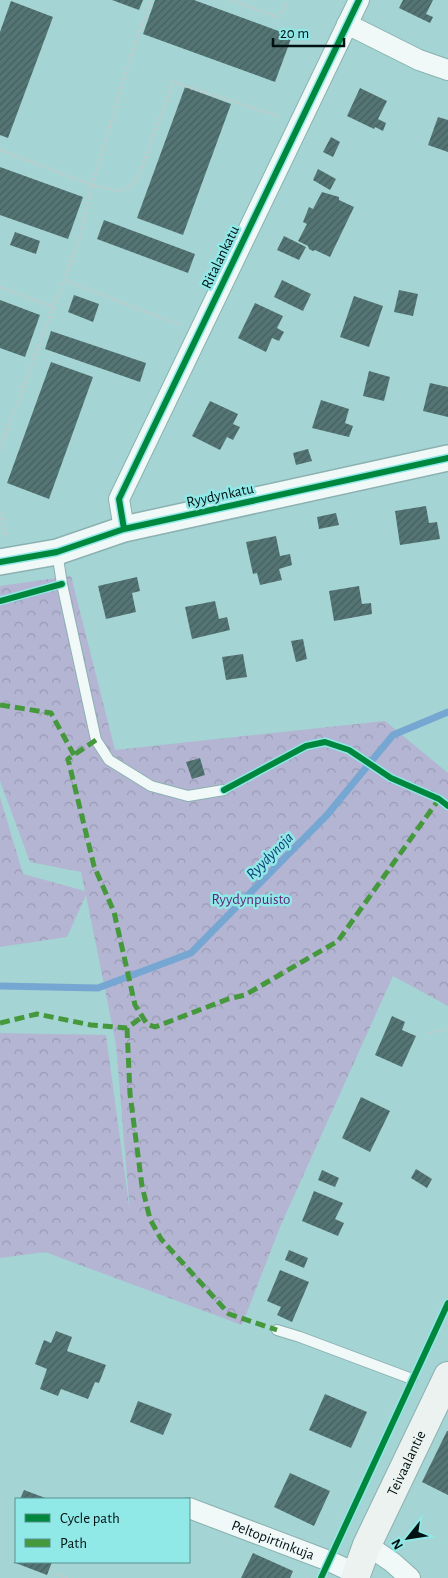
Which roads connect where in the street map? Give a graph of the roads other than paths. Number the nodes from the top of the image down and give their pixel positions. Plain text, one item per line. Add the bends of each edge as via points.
1 (354, 1) edge
2 (348, 24) junction
3 (448, 70) edge
4 (448, 458) edge
5 (124, 529) junction
6 (57, 552) junction
7 (0, 562) edge
8 (224, 790) dead end
9 (276, 1330) dead end
10 (448, 1376) edge
11 (412, 1379) dead end
12 (190, 1508) edge
13 (367, 1545) junction
14 (356, 1576) edge
15 (410, 1578) edge

1 - 2 street, Ritalankatu
2 - 3 street via 419,60
2 - 5 street, Ritalankatu via 119,499
4 - 5 street, Ryydynkatu
5 - 6 street, Ryydynkatu
6 - 7 street, Ryydynkatu
6 - 8 lane via 96,740 109,760 151,786 188,796
9 - 11 lane
10 - 13 main road, Teivaalantie
12 - 14 street, Peltopirtinkuja via 329,1561
13 - 14 main road, Teivaalantie
13 - 15 street

